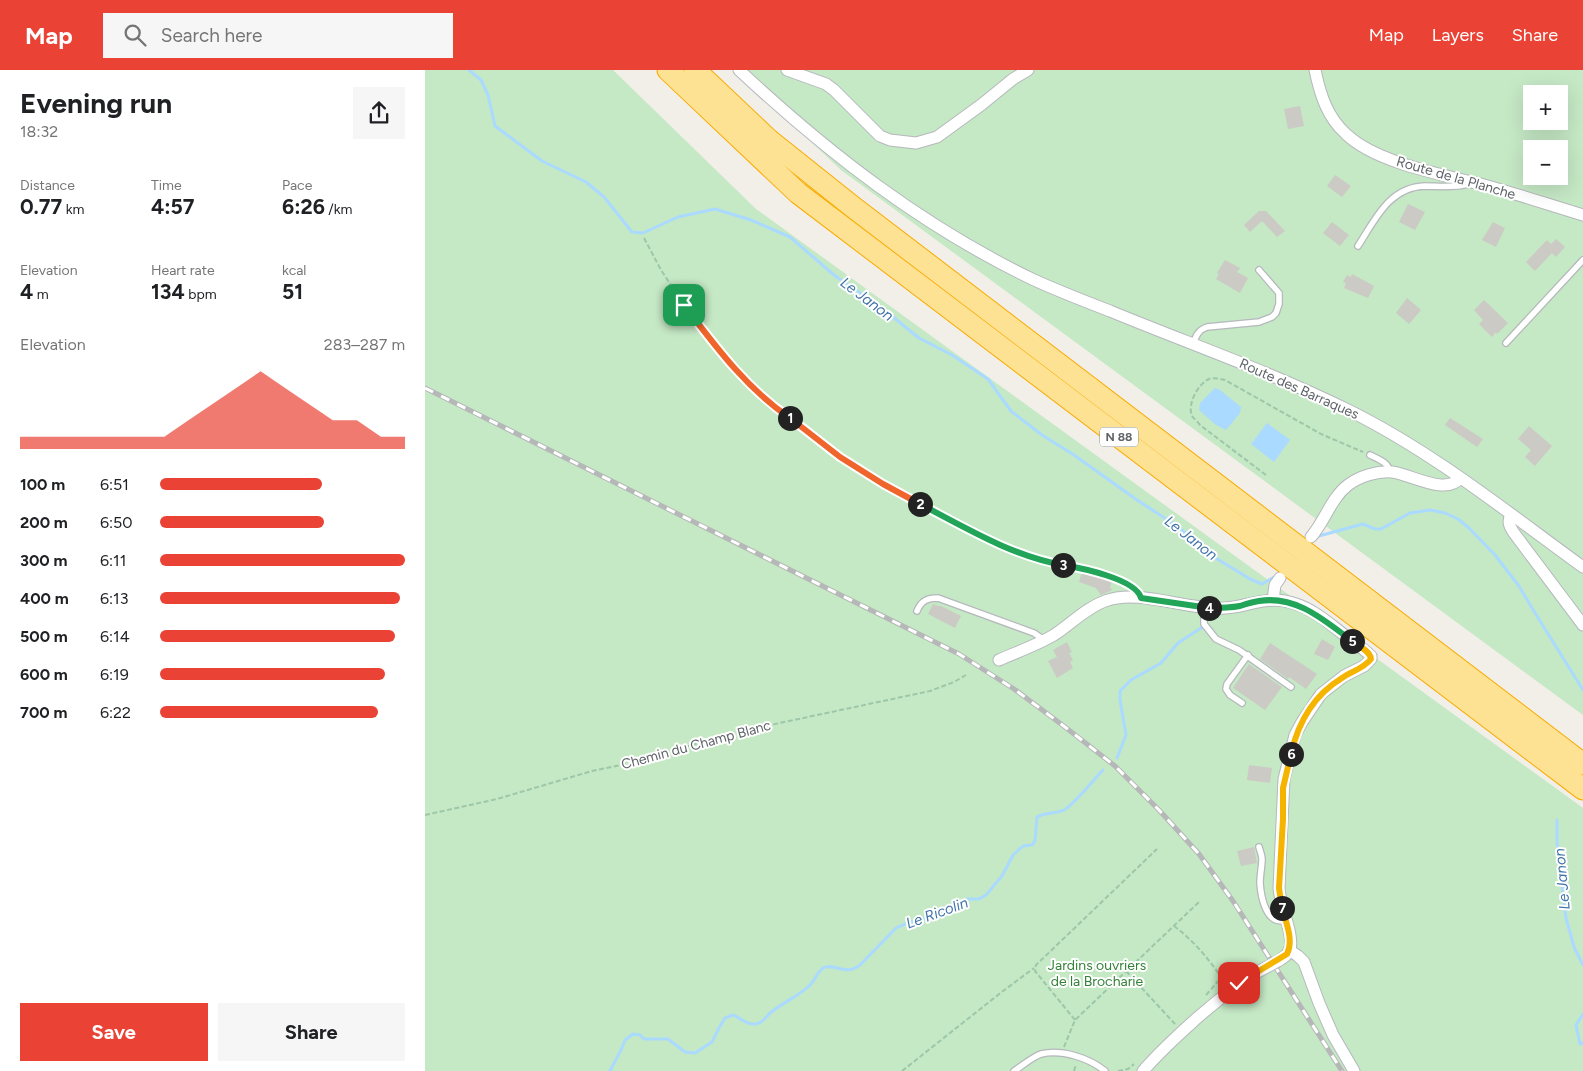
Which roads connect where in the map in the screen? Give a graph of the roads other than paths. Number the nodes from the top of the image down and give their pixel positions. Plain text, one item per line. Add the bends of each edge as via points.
1 (668, 70) edge
2 (695, 70) edge
3 (739, 70) edge
4 (787, 70) edge
5 (1028, 70) edge
6 (1315, 70) edge
7 (1469, 181) junction
8 (1583, 215) edge
9 (1358, 246) dead end
10 (1583, 260) edge
11 (1259, 270) dead end
12 (1506, 343) dead end
13 (1193, 344) junction
14 (1370, 455) road end
15 (1390, 472) junction
16 (1460, 478) junction
17 (1511, 515) junction
18 (1311, 538) dead end
19 (1583, 567) edge
20 (1280, 578) dead end
21 (1273, 600) junction
22 (1204, 608) junction
23 (917, 611) dead end
24 (1583, 625) edge
25 (1044, 640) junction
26 (1247, 655) junction
27 (999, 660) dead end
28 (1291, 687) dead end
29 (1242, 703) dead end
30 (1583, 764) edge
31 (1583, 789) edge
32 (1259, 847) dead end
33 (1285, 920) junction
34 (1289, 950) junction
35 (1014, 1071) edge
36 (1105, 1071) edge
37 (1143, 1071) edge
38 (1354, 1071) edge

1 - 31 highway, N 88 via 798,193
2 - 30 highway, N 88 via 769,140 853,207
3 - 13 street, Route des Barraques via 822,144 902,204 955,237 1041,283
4 - 5 street via 826,84 880,136 916,143 937,136
6 - 7 street, Route de la Planche via 1325,105 1337,125 1365,149
7 - 8 street, Route de la Planche
7 - 9 lane via 1465,185 1422,186 1398,193 1378,215
10 - 12 lane
11 - 13 lane via 1279,293 1279,304 1271,318 1201,329
13 - 16 street, Route des Barraques via 1350,411 1391,433
14 - 15 lane via 1386,463
15 - 16 street via 1435,484 1453,484
15 - 18 street via 1375,473 1349,484
16 - 17 street, Route des Barraques
17 - 19 street, Route des Barraques
17 - 24 street via 1509,522 1514,533
20 - 21 street via 1275,585
21 - 22 street via 1226,608
21 - 33 street via 1309,610 1371,656 1364,666 1344,676 1321,694 1295,735 1283,788 1279,888
22 - 25 street via 1141,598 1107,600
22 - 26 lane via 1204,624 1212,635
23 - 25 lane via 922,602 937,598 1035,633
25 - 27 street
26 - 28 lane
26 - 29 lane via 1226,689
32 - 33 lane via 1263,901 1269,915 1279,921
33 - 34 street
34 - 37 street, bridge via 1278,961 1223,995 1161,1050
34 - 38 street via 1304,962 1333,1035
35 - 36 lane via 1040,1054 1078,1057 1097,1064

